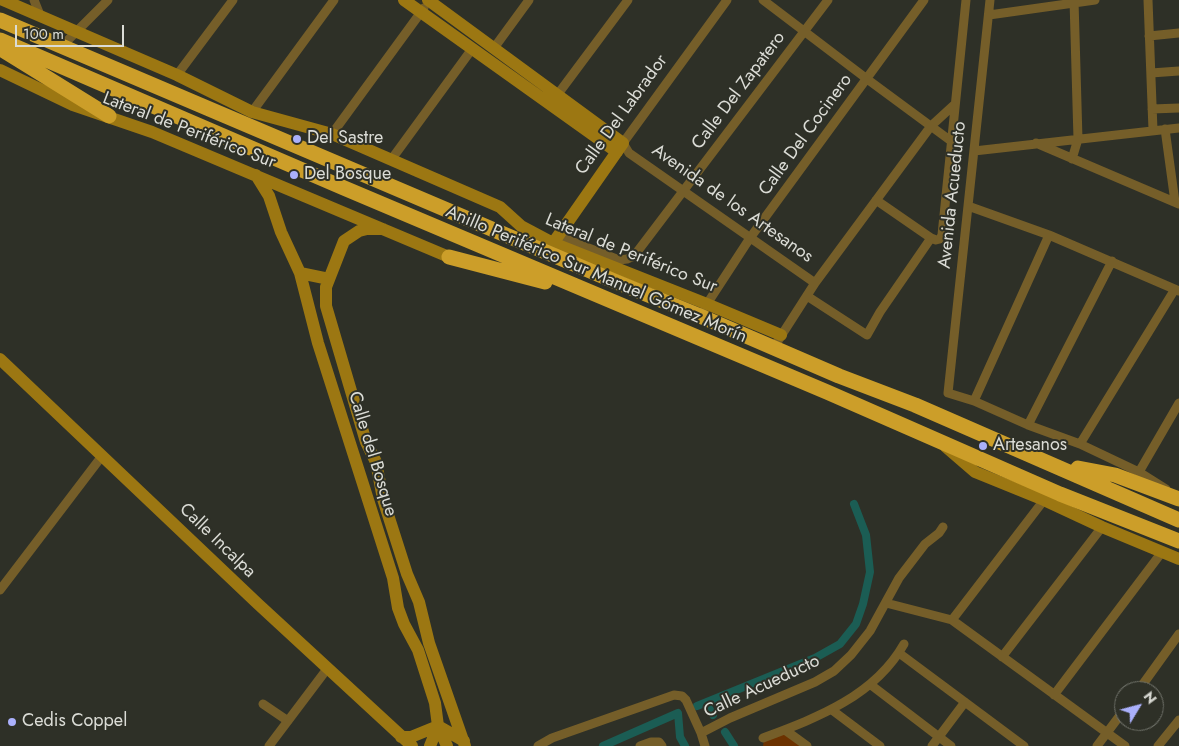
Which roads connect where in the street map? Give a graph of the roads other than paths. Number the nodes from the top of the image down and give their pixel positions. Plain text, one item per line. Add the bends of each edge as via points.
1 (4, 0) edge
2 (34, 0) edge
3 (108, 0) edge
4 (233, 0) edge
5 (334, 0) edge
6 (404, 0) edge
7 (430, 0) edge
8 (530, 0) edge
9 (628, 0) edge
10 (726, 0) edge
11 (763, 0) edge
12 (828, 0) edge
13 (924, 0) edge
14 (966, 0) edge
15 (990, 0) edge
16 (1095, 0) edge
17 (1148, 0) edge
18 (1074, 1) edge
19 (421, 12) junction
20 (40, 15) junction
21 (989, 16) junction
22 (0, 20) edge
23 (77, 30) junction
24 (804, 31) junction
25 (1179, 33) edge
26 (1149, 36) junction
27 (0, 40) edge
28 (61, 47) junction
29 (0, 48) edge
30 (494, 48) junction
31 (472, 49) junction
32 (0, 70) edge
33 (1179, 71) edge
34 (1151, 73) junction
35 (177, 75) junction
36 (867, 79) junction
37 (557, 94) junction
38 (955, 104) junction
39 (549, 105) junction
40 (1179, 108) edge
41 (1152, 109) junction
42 (252, 112) junction
43 (109, 116) junction
44 (931, 126) junction
45 (1179, 128) edge
46 (1165, 129) junction
47 (1153, 130) junction
48 (332, 134) junction
49 (1078, 139) junction
50 (951, 140) junction
51 (1036, 143) junction
52 (623, 149) junction
53 (974, 151) junction
54 (1072, 159) junction
55 (391, 160) junction
56 (256, 175) junction
57 (1175, 183) edge
58 (683, 192) junction
59 (876, 200) junction
60 (1177, 203) edge
61 (968, 206) junction
62 (383, 229) junction
63 (1049, 236) junction
64 (750, 238) junction
65 (935, 238) junction
66 (552, 244) junction
67 (449, 257) joint
68 (1112, 261) junction
69 (300, 273) junction
70 (329, 279) junction
71 (815, 283) junction
72 (1177, 290) edge
73 (598, 296) junction
74 (807, 296) junction
75 (704, 310) junction
76 (778, 341) junction
77 (0, 358) edge
78 (974, 401) junction
79 (1179, 403) edge
80 (1028, 425) junction
81 (942, 443) junction
82 (1080, 444) junction
83 (102, 456) junction
84 (1052, 464) junction
85 (1139, 472) junction
86 (1179, 498) edge
87 (1044, 500) junction
88 (1179, 520) edge
89 (942, 527) dead end
90 (1102, 527) junction
91 (1179, 541) edge
92 (1162, 552) junction
93 (1179, 559) edge
94 (0, 590) edge
95 (886, 603) junction
96 (952, 620) junction
97 (1179, 634) edge
98 (904, 644) dead end
99 (899, 653) junction
100 (1002, 657) junction
101 (327, 669) junction
102 (1145, 681) edge
103 (871, 685) junction
104 (1054, 695) junction
105 (965, 702) junction
106 (262, 704) dead end
107 (832, 710) junction
108 (1179, 720) edge
109 (288, 722) junction
110 (1114, 724) edge
111 (438, 726) junction
112 (785, 730) junction
113 (701, 733) junction
114 (1107, 734) junction
115 (401, 737) junction
116 (939, 737) junction
117 (763, 738) dead end
118 (465, 743) edge
119 (269, 746) edge
120 (412, 746) edge
121 (430, 746) edge
122 (447, 746) edge
123 (538, 746) edge
124 (640, 746) edge
125 (662, 746) edge
126 (704, 746) edge
127 (807, 746) edge
128 (880, 746) edge
129 (932, 746) edge
130 (951, 746) edge
131 (1024, 746) edge
132 (1097, 746) edge
133 (1124, 746) edge
134 (1158, 746) edge

1 - 20 street, Lateral de Periférico Sur
2 - 20 street
3 - 23 street
4 - 35 street
5 - 42 street
6 - 19 street, Avenida de los Artesanos
7 - 19 street
7 - 30 street, Avenida de los Artesanos
8 - 30 street
9 - 37 street
10 - 52 street, Calle Del Labrador
11 - 24 street
12 - 24 street, Calle Del Zapatero
13 - 36 street, Calle Del Cocinero
14 - 38 street, Avenida Acueducto
15 - 21 street, Avenida Acueducto
16 - 18 street
17 - 26 street
18 - 21 street
18 - 49 street
19 - 31 street, Avenida de los Artesanos
19 - 48 street
20 - 23 street, Lateral de Periférico Sur
21 - 53 street, Avenida Acueducto
22 - 28 highway, Anillo Periférico Sur Manuel Gómez Morín
23 - 28 street
23 - 35 street, Lateral de Periférico Sur
24 - 36 street
24 - 58 street, Calle Del Zapatero
25 - 26 street
26 - 34 street
27 - 73 highway, Anillo Periférico Sur Manuel Gómez Morín
28 - 66 highway, Anillo Periférico Sur Manuel Gómez Morín
29 - 43 highway
30 - 37 street, Avenida de los Artesanos
31 - 39 street, Avenida de los Artesanos
31 - 55 street
32 - 43 street, Lateral de Periférico Sur via 73,105
33 - 34 street
34 - 41 street
35 - 42 street, Lateral de Periférico Sur
36 - 44 street
36 - 64 street, Calle Del Cocinero
37 - 39 street
37 - 52 street, Avenida de los Artesanos
38 - 44 street
38 - 50 street, Avenida Acueducto
39 - 52 street, Avenida de los Artesanos
40 - 41 street
41 - 47 street
42 - 48 street, Lateral de Periférico Sur
43 - 56 street, Lateral de Periférico Sur
44 - 50 street
44 - 59 street
45 - 46 street
46 - 47 street
46 - 57 street
47 - 49 street
48 - 55 street, Lateral de Periférico Sur
49 - 51 street
49 - 54 street
50 - 65 street, Avenida Acueducto via 942,235
51 - 53 street
51 - 54 street
52 - 58 street, Avenida de los Artesanos
52 - 66 street, Calle Del Labrador
53 - 61 street, Avenida Acueducto
54 - 60 street
55 - 66 street, Lateral de Periférico Sur via 500,207 521,226
56 - 62 street, Lateral de Periférico Sur
56 - 69 street, Calle del Bosque via 269,196
57 - 60 street
58 - 64 street, Avenida de los Artesanos
58 - 66 street, Calle Del Zapatero via 634,256 627,259 619,260
59 - 65 street
59 - 71 street
61 - 63 street
61 - 78 street, Avenida Acueducto via 948,393
62 - 67 street, Lateral de Periférico Sur
62 - 70 street, Calle del Bosque via 359,231 344,242
63 - 68 street
63 - 78 street
64 - 71 street, Avenida de los Artesanos
64 - 75 street, Calle Del Cocinero
65 - 74 street via 866,335
66 - 75 highway, Anillo Periférico Sur Manuel Gómez Morín via 614,282
67 - 73 highway
68 - 72 street
68 - 80 street
69 - 70 street
69 - 111 street, Calle del Bosque via 318,343 393,578 398,608 427,676
70 - 118 street, Calle del Bosque via 326,306 348,385 366,442 376,462 383,499 406,574 419,602
71 - 74 street
72 - 82 street
73 - 81 highway, Anillo Periférico Sur Manuel Gómez Morín
74 - 76 street
75 - 76 highway, Anillo Periférico Sur Manuel Gómez Morín
76 - 84 highway, Anillo Periférico Sur Manuel Gómez Morín via 839,376
77 - 83 street, Calle Incalpa
78 - 80 street
79 - 85 street
80 - 82 street
81 - 87 street via 975,472
81 - 91 highway, Anillo Periférico Sur Manuel Gómez Morín
82 - 85 street
83 - 94 street
83 - 101 street, Calle Incalpa
84 - 86 highway via 1115,475
84 - 88 highway, Anillo Periférico Sur Manuel Gómez Morín
85 - 86 street
87 - 90 street
87 - 96 street
89 - 95 street, Calle Acueducto via 898,578
90 - 92 street
90 - 100 street
92 - 93 street
92 - 104 street
95 - 96 street
95 - 113 street, Calle Acueducto via 870,631 834,671
96 - 100 street
97 - 102 street
98 - 99 street
99 - 103 street
99 - 105 street
100 - 104 street
101 - 109 street
101 - 115 street, Calle Incalpa
103 - 107 street
103 - 116 street
104 - 114 street
105 - 116 street
105 - 131 street
106 - 109 street
107 - 112 street
107 - 128 street
108 - 134 street
109 - 119 street
110 - 114 street
111 - 115 street via 411,737
111 - 118 street
111 - 121 street, Calle del Bosque
111 - 122 street
112 - 117 street
112 - 127 street
113 - 123 street, Calle Acueducto via 686,700 674,695 552,738
113 - 126 street
114 - 132 street
114 - 133 street
115 - 120 street, Calle Incalpa
116 - 129 street
116 - 130 street
124 - 125 street via 651,742

